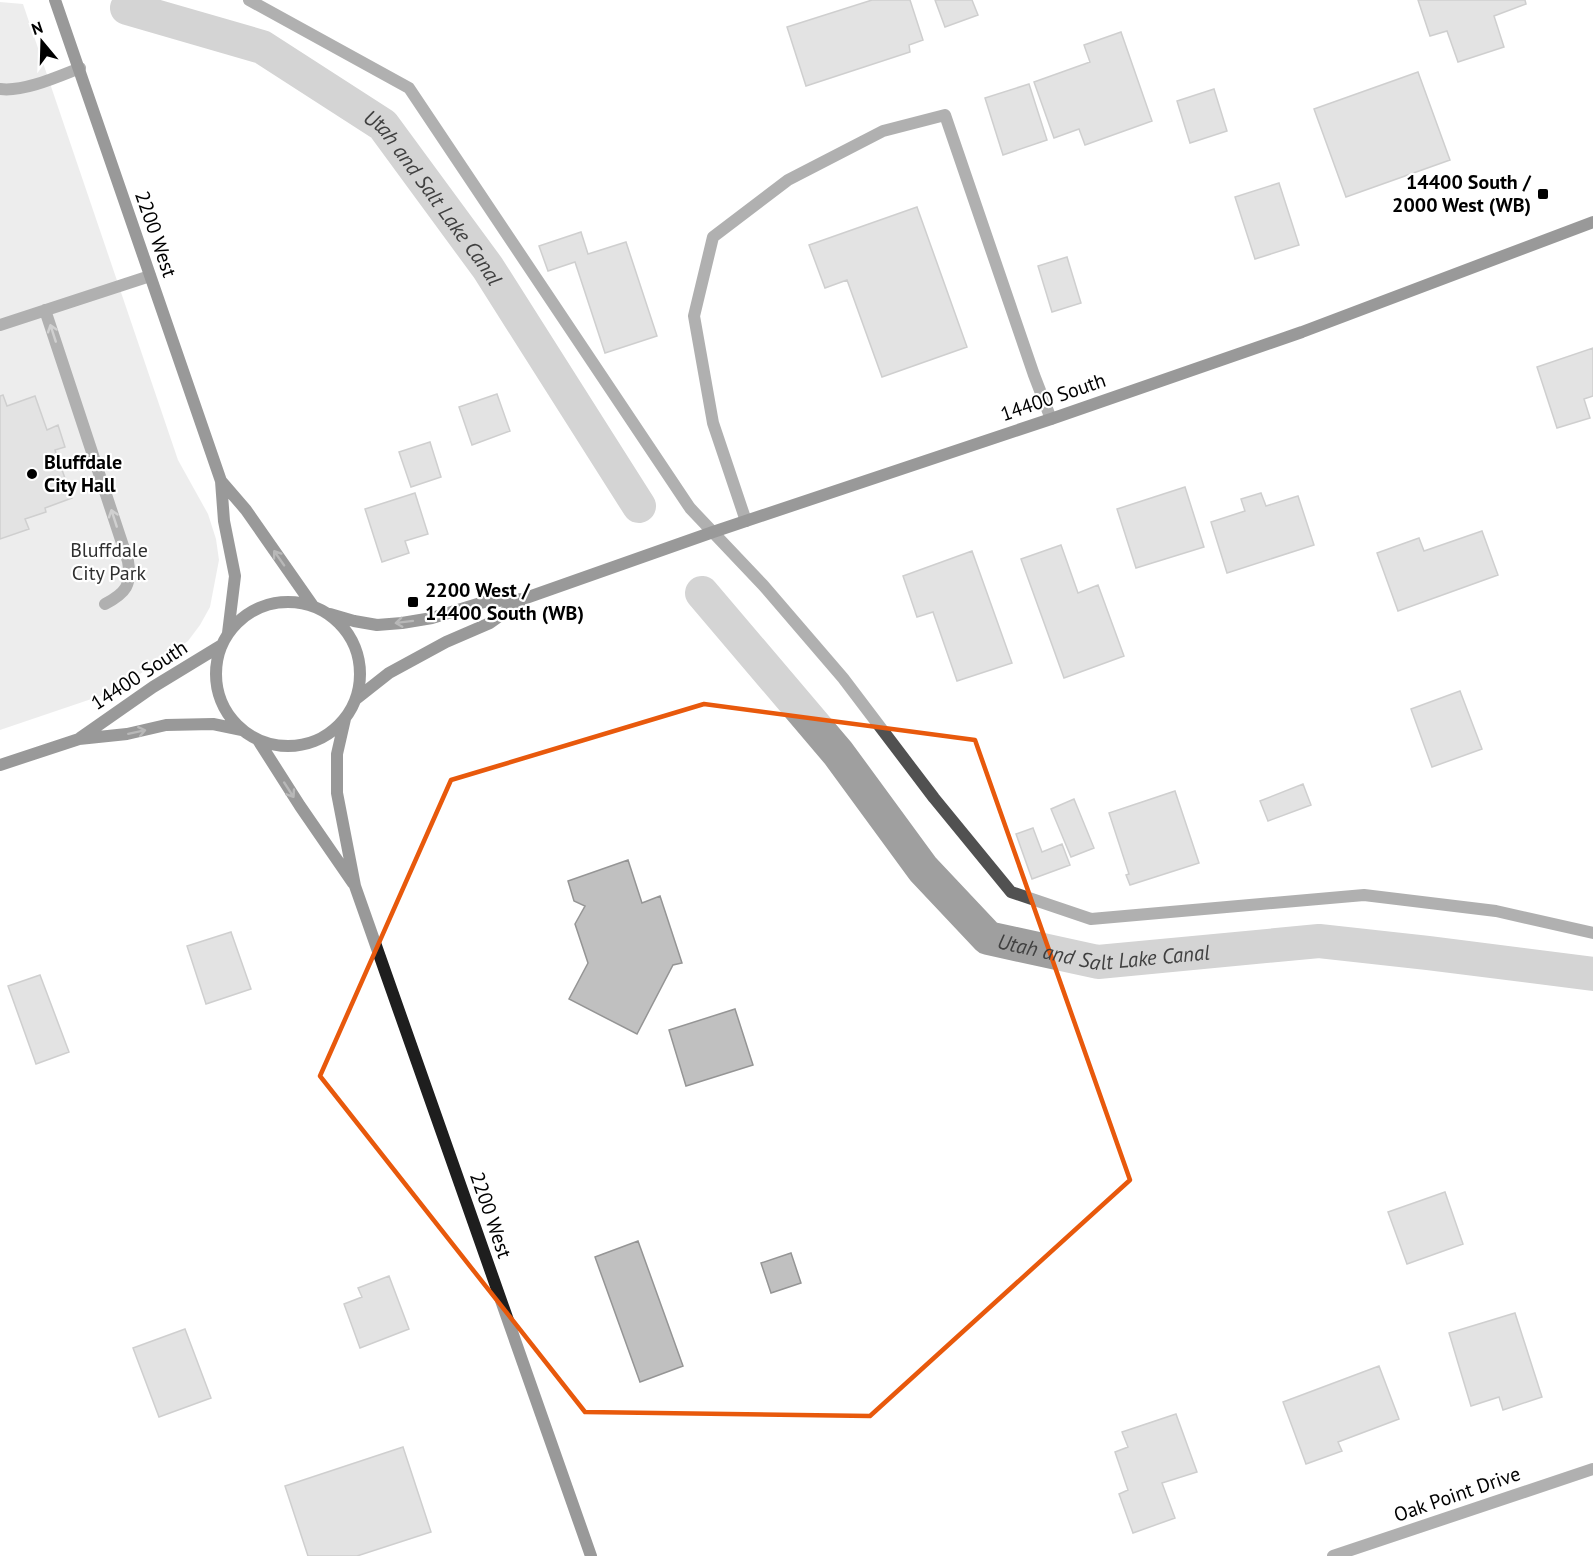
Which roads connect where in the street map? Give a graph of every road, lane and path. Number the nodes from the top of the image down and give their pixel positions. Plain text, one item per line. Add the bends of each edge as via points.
1 (55, 0) edge
2 (249, 0) edge
3 (80, 68) junction
4 (0, 89) edge
5 (1593, 222) edge
6 (150, 276) junction
7 (45, 310) junction
8 (0, 325) edge
9 (1051, 419) junction
10 (221, 481) junction
11 (746, 521) junction
12 (713, 532) junction
13 (523, 599) junction
14 (105, 604) dead end
15 (313, 606) junction
16 (330, 614) junction
17 (228, 633) junction
18 (222, 645) junction
19 (356, 699) junction
20 (345, 719) junction
21 (242, 730) junction
22 (79, 739) junction
23 (258, 740) junction
24 (0, 765) edge
25 (355, 886) junction
26 (1593, 933) edge
27 (1593, 1469) edge
28 (591, 1556) edge
29 (1333, 1556) edge

1 - 3 main road, 2200 West
2 - 12 street via 409,88 690,508
3 - 4 street via 41,82
3 - 6 main road, 2200 West
5 - 9 main road, 14400 South via 1302,332
6 - 7 street
6 - 10 main road, 2200 West
7 - 8 street
14 -> 7 street via 120,596 131,575
9 - 11 main road, 14400 South
9 - 11 street via 945,115 883,131 788,180 713,237 694,315 713,423
15 -> 10 main road, 2200 West
10 - 17 main road, 2200 West via 235,576
11 - 12 main road, 14400 South
12 - 13 main road, 14400 South
12 - 26 street via 843,678 1011,892 1091,919 1364,895 1496,910
13 -> 16 main road, 14400 South via 483,602 432,618 377,625
13 - 19 main road, 14400 South via 490,623 389,673
15 - 16 main road
15 - 17 main road via 285,601 263,606 243,617
16 - 19 main road via 347,631 358,652 361,676
17 - 18 main road
18 - 21 main road via 215,673 218,694 227,714
18 - 22 main road, 14400 South
19 - 20 main road
20 - 23 main road via 328,734 307,744 284,746
20 - 25 main road, 2200 West via 337,754 337,793
22 -> 21 main road, 14400 South via 187,723
21 - 23 main road
22 - 24 main road, 14400 South
23 -> 25 main road, 2200 West
25 - 28 main road, 2200 West
27 - 29 street, Oak Point Drive

